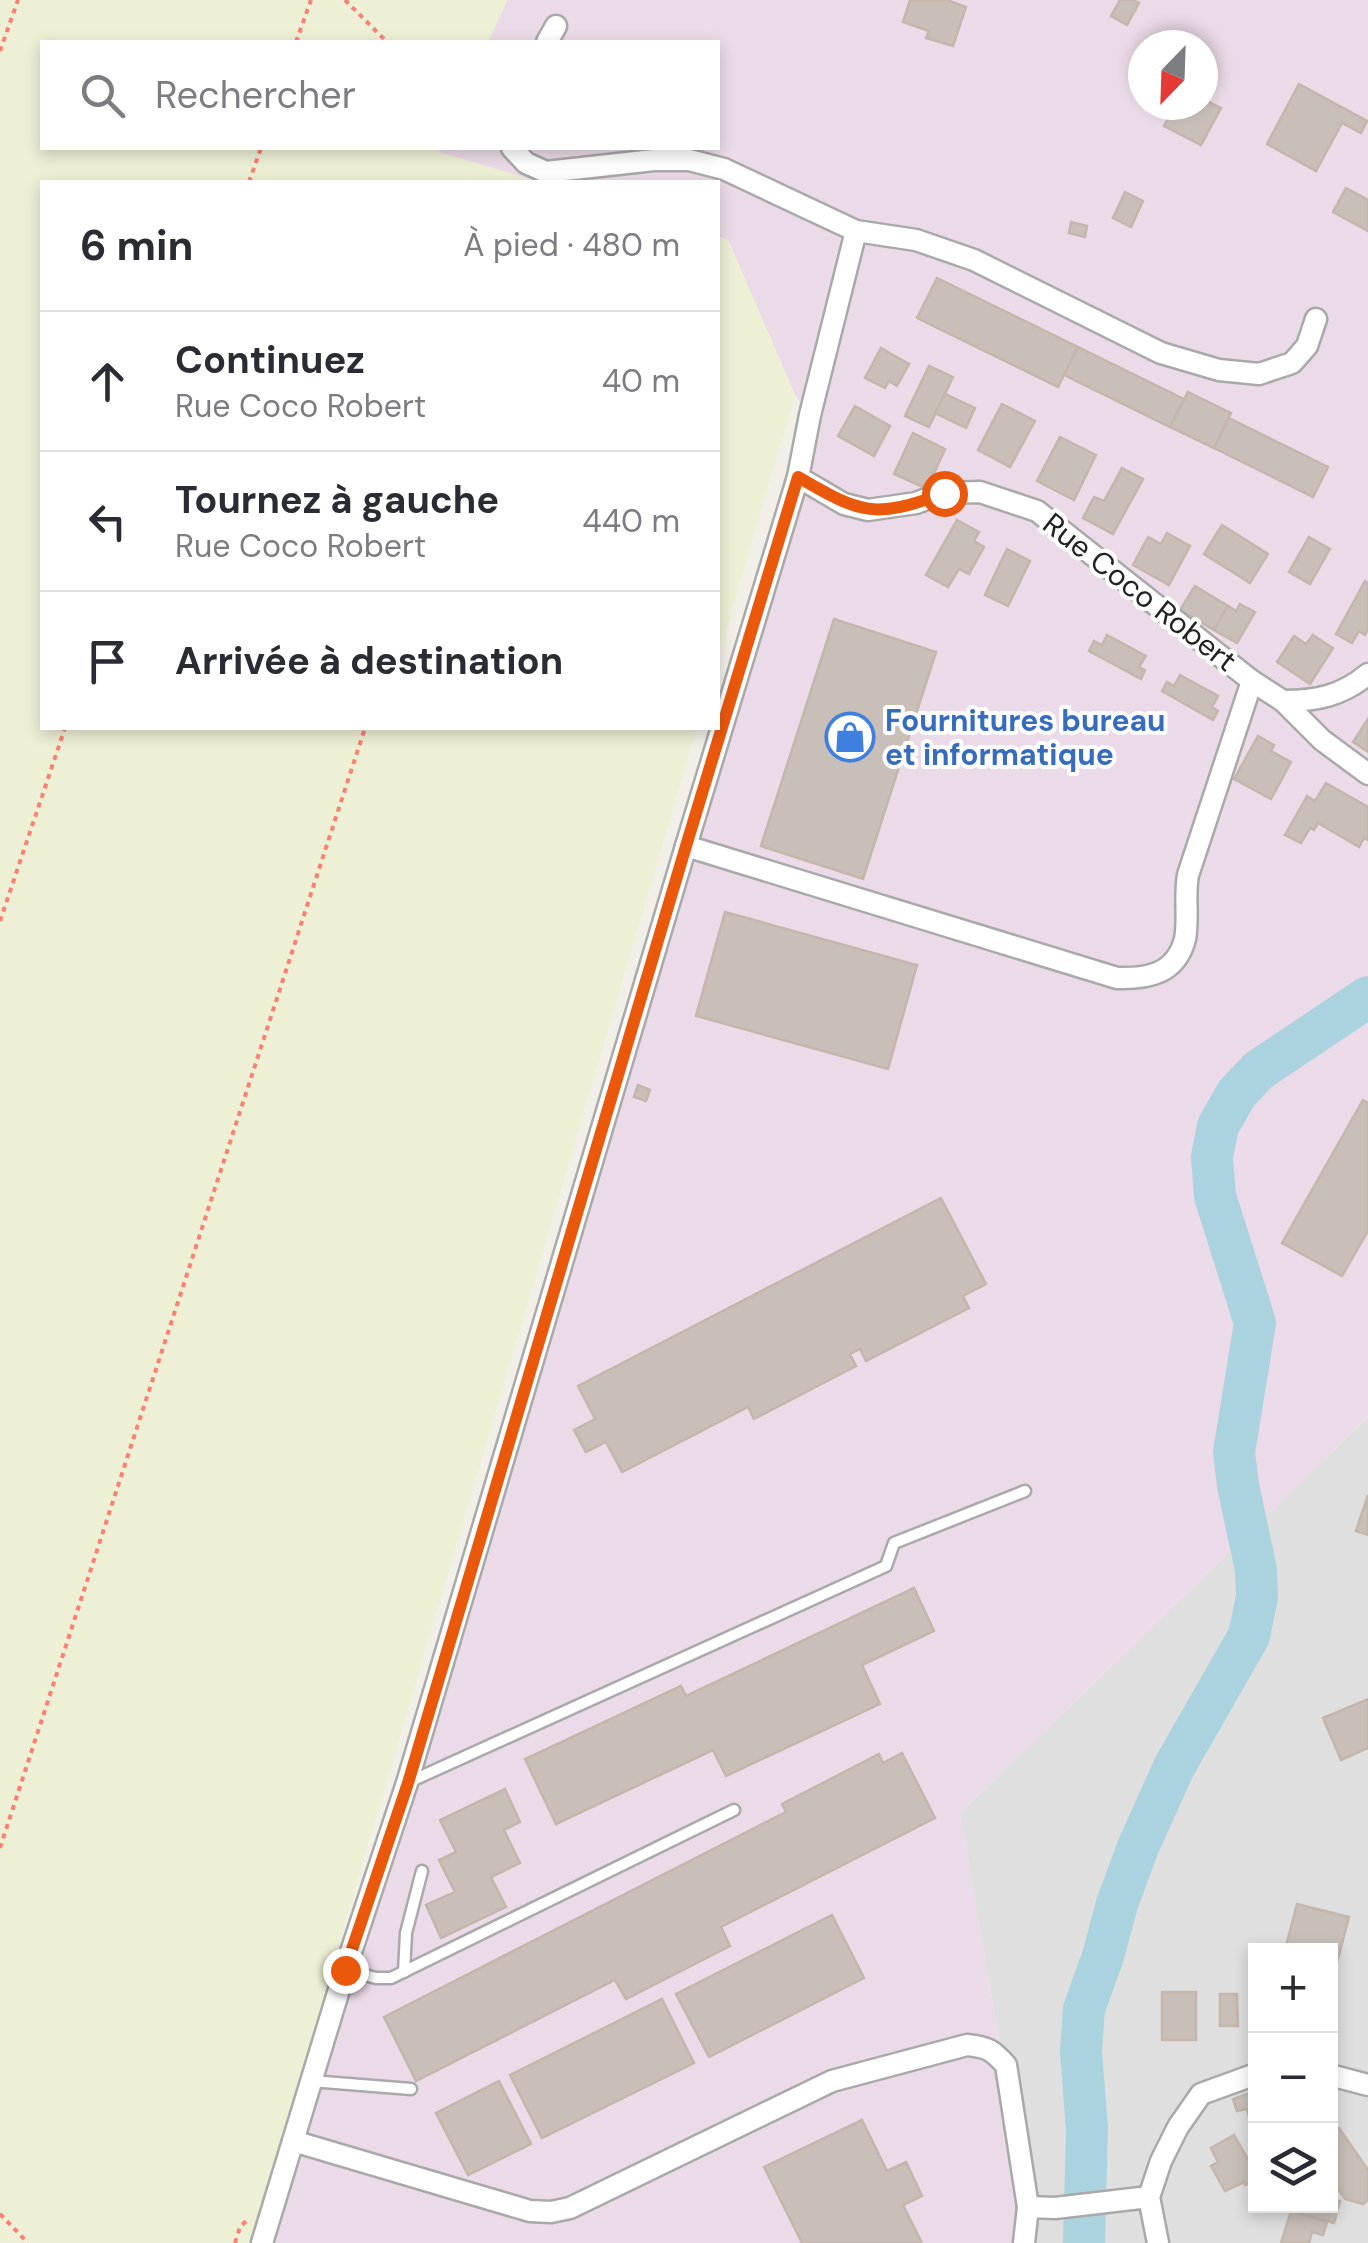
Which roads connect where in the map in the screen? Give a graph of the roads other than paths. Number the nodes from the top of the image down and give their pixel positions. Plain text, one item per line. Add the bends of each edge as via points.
1 (514, 150) edge
2 (856, 231) junction
3 (1316, 319) dead end
4 (798, 477) junction
5 (1368, 674) edge
6 (1252, 682) junction
7 (1282, 701) junction
8 (1368, 774) edge
9 (686, 846) junction
10 (1025, 1491) dead end
11 (408, 1783) junction
12 (734, 1810) dead end
13 (422, 1871) dead end
14 (345, 1970) junction
15 (404, 1972) junction
16 (1248, 2077) edge
17 (1338, 2078) edge
18 (311, 2082) junction
19 (1368, 2085) edge
20 (411, 2089) dead end
21 (293, 2141) junction
22 (1149, 2197) junction
23 (1028, 2207) junction
24 (262, 2243) edge
25 (1024, 2243) edge
26 (1158, 2243) edge

1 - 2 street via 546,172 690,160 724,169
2 - 3 street via 916,240 974,260 1161,354 1219,370 1259,374 1292,363 1307,346
2 - 4 street
4 - 6 street, Rue Coco Robert via 868,510 980,492 1037,510
4 - 9 street
5 - 7 street via 1330,697
6 - 7 street, Rue Coco Robert
6 - 9 street via 1188,875 1185,938 1178,956 1144,979 1117,978
7 - 8 street, Rue Coco Robert
9 - 11 street
10 - 11 lane via 894,1543 886,1566
11 - 14 street
12 - 15 lane
13 - 15 lane
14 - 15 lane via 376,1978
14 - 18 street
16 - 22 street via 1202,2094 1178,2127
17 - 19 street
18 - 20 lane
18 - 21 street
21 - 23 street via 551,2212 832,2081 979,2046 1006,2065
21 - 24 street
22 - 23 street
22 - 26 street
23 - 25 street

